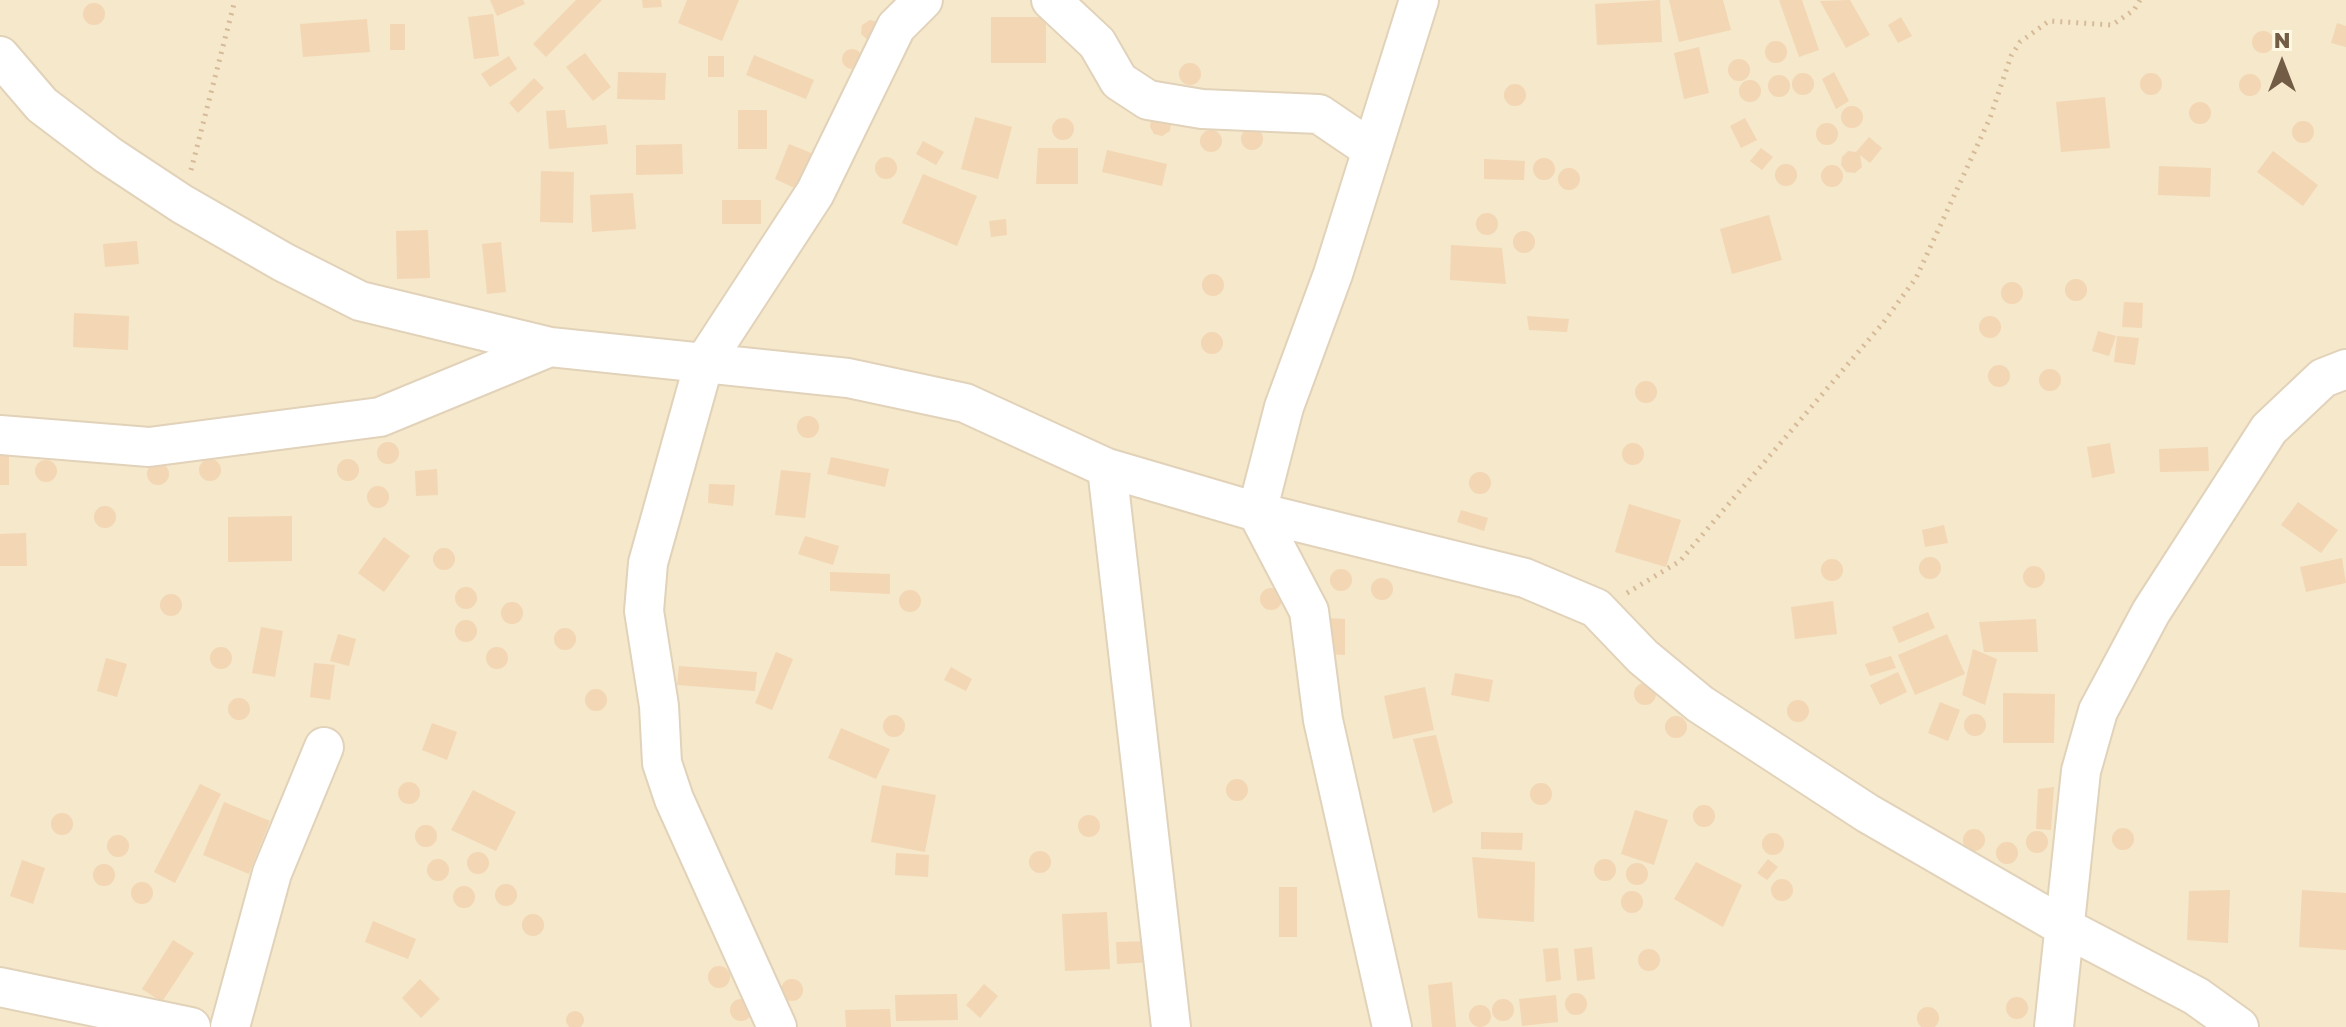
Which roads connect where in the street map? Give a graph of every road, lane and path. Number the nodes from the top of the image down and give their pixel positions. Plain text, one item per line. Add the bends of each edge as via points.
1 (235, 0) edge
2 (923, 0) edge
3 (1051, 0) edge
4 (1419, 0) edge
5 (2140, 0) edge
6 (0, 56) edge
7 (1372, 150) junction
8 (182, 204) junction
9 (550, 347) junction
10 (704, 363) junction
11 (2346, 369) edge
12 (0, 435) edge
13 (1107, 468) junction
14 (1257, 512) junction
15 (1596, 608) junction
16 (324, 747) dead end
17 (2066, 928) junction
18 (0, 987) edge
19 (191, 1027) edge
20 (230, 1027) edge
21 (777, 1027) edge
22 (1171, 1027) edge
23 (1392, 1027) edge
24 (2054, 1027) edge
25 (2239, 1027) edge

1 - 8 path
2 - 10 street via 896,27 815,193
3 - 7 street via 1097,43 1119,81 1148,100 1202,109 1319,114
4 - 7 street
5 - 15 path via 2112,25 2049,21 2020,42 1916,278 1883,323 1680,561
6 - 8 street via 42,105
7 - 14 street via 1284,407
8 - 9 street via 360,301
9 - 10 street
9 - 12 street via 380,417 149,447
10 - 13 street via 848,378 965,403
10 - 21 street via 648,563 644,611 661,717 662,763
11 - 17 street via 2323,378 2269,429 2151,612 2098,711 2081,771
13 - 14 street
13 - 22 street
14 - 15 street via 1473,563
14 - 23 street via 1309,611 1323,720
15 - 17 street via 1643,657 1700,704 1867,813
16 - 20 street via 272,873
17 - 24 street
17 - 25 street via 2196,996
18 - 19 street

